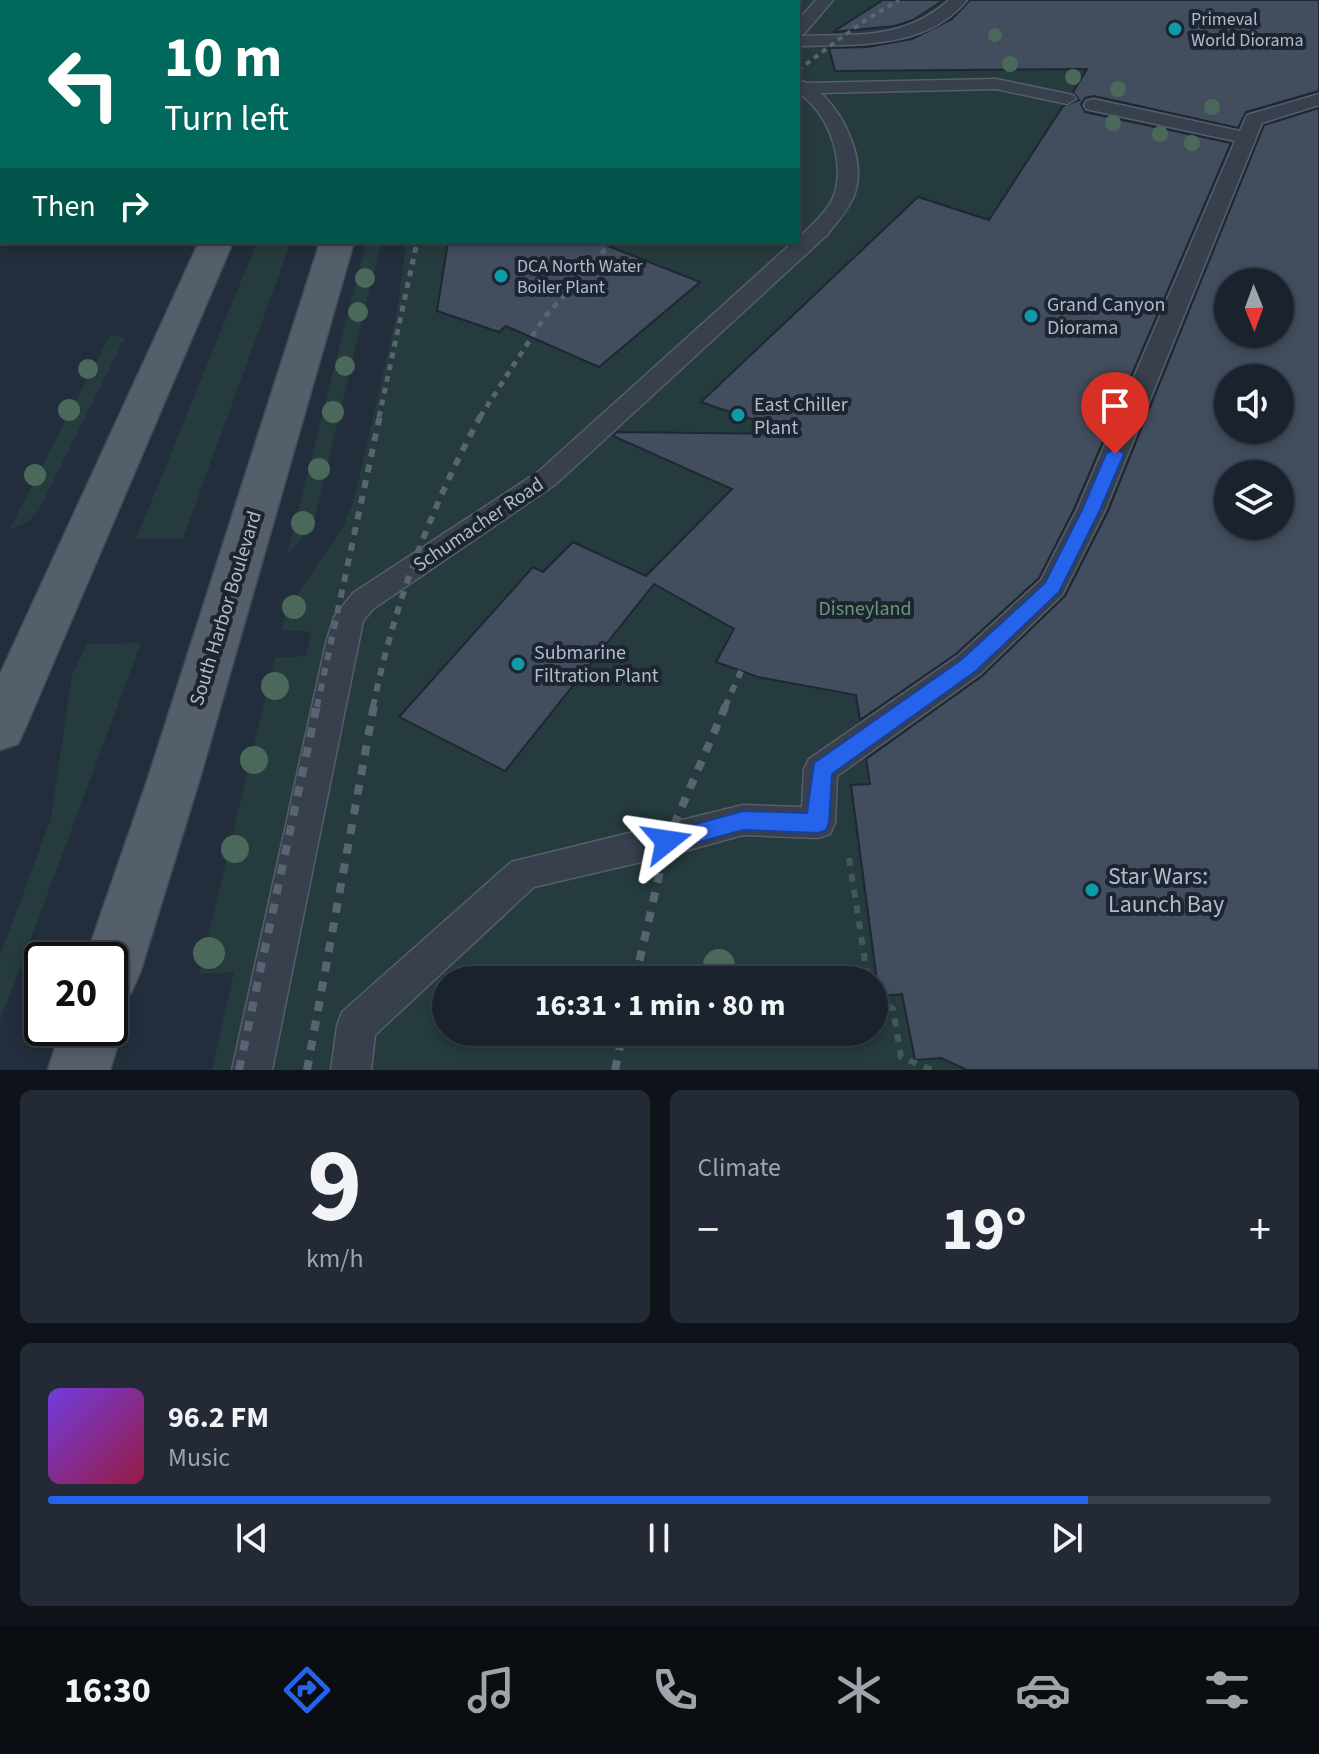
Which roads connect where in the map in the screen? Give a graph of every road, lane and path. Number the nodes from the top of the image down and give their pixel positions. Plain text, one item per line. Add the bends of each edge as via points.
1 (825, 0) edge
2 (959, 0) edge
3 (800, 28) edge
4 (800, 41) edge
5 (802, 86) edge
6 (1067, 99) dead end
7 (1319, 99) edge
8 (1093, 105) dead end
9 (1247, 138) junction
10 (215, 244) edge
11 (336, 244) edge
12 (0, 729) edge
13 (818, 823) junction
14 (120, 942) edge
15 (866, 966) edge
16 (888, 1006) edge
17 (86, 1046) edge
18 (79, 1070) edge
19 (252, 1070) edge
20 (351, 1070) edge
21 (932, 1070) edge

1 - 3 lane
2 - 4 lane via 941,16 891,38
5 - 6 lane via 996,84
5 - 19 lane, Schumacher Road via 820,101 845,153 846,189 840,206 547,478 363,601 349,617
7 - 9 lane via 1254,119
8 - 9 lane
9 - 13 lane via 1091,510 1052,587 969,665 821,769
10 - 12 main road
11 - 14 main road, South Harbor Boulevard
13 - 15 path via 844,825
13 - 20 lane via 743,820 524,873 356,1026
16 - 21 path via 893,1009 901,1057
17 - 18 main road

